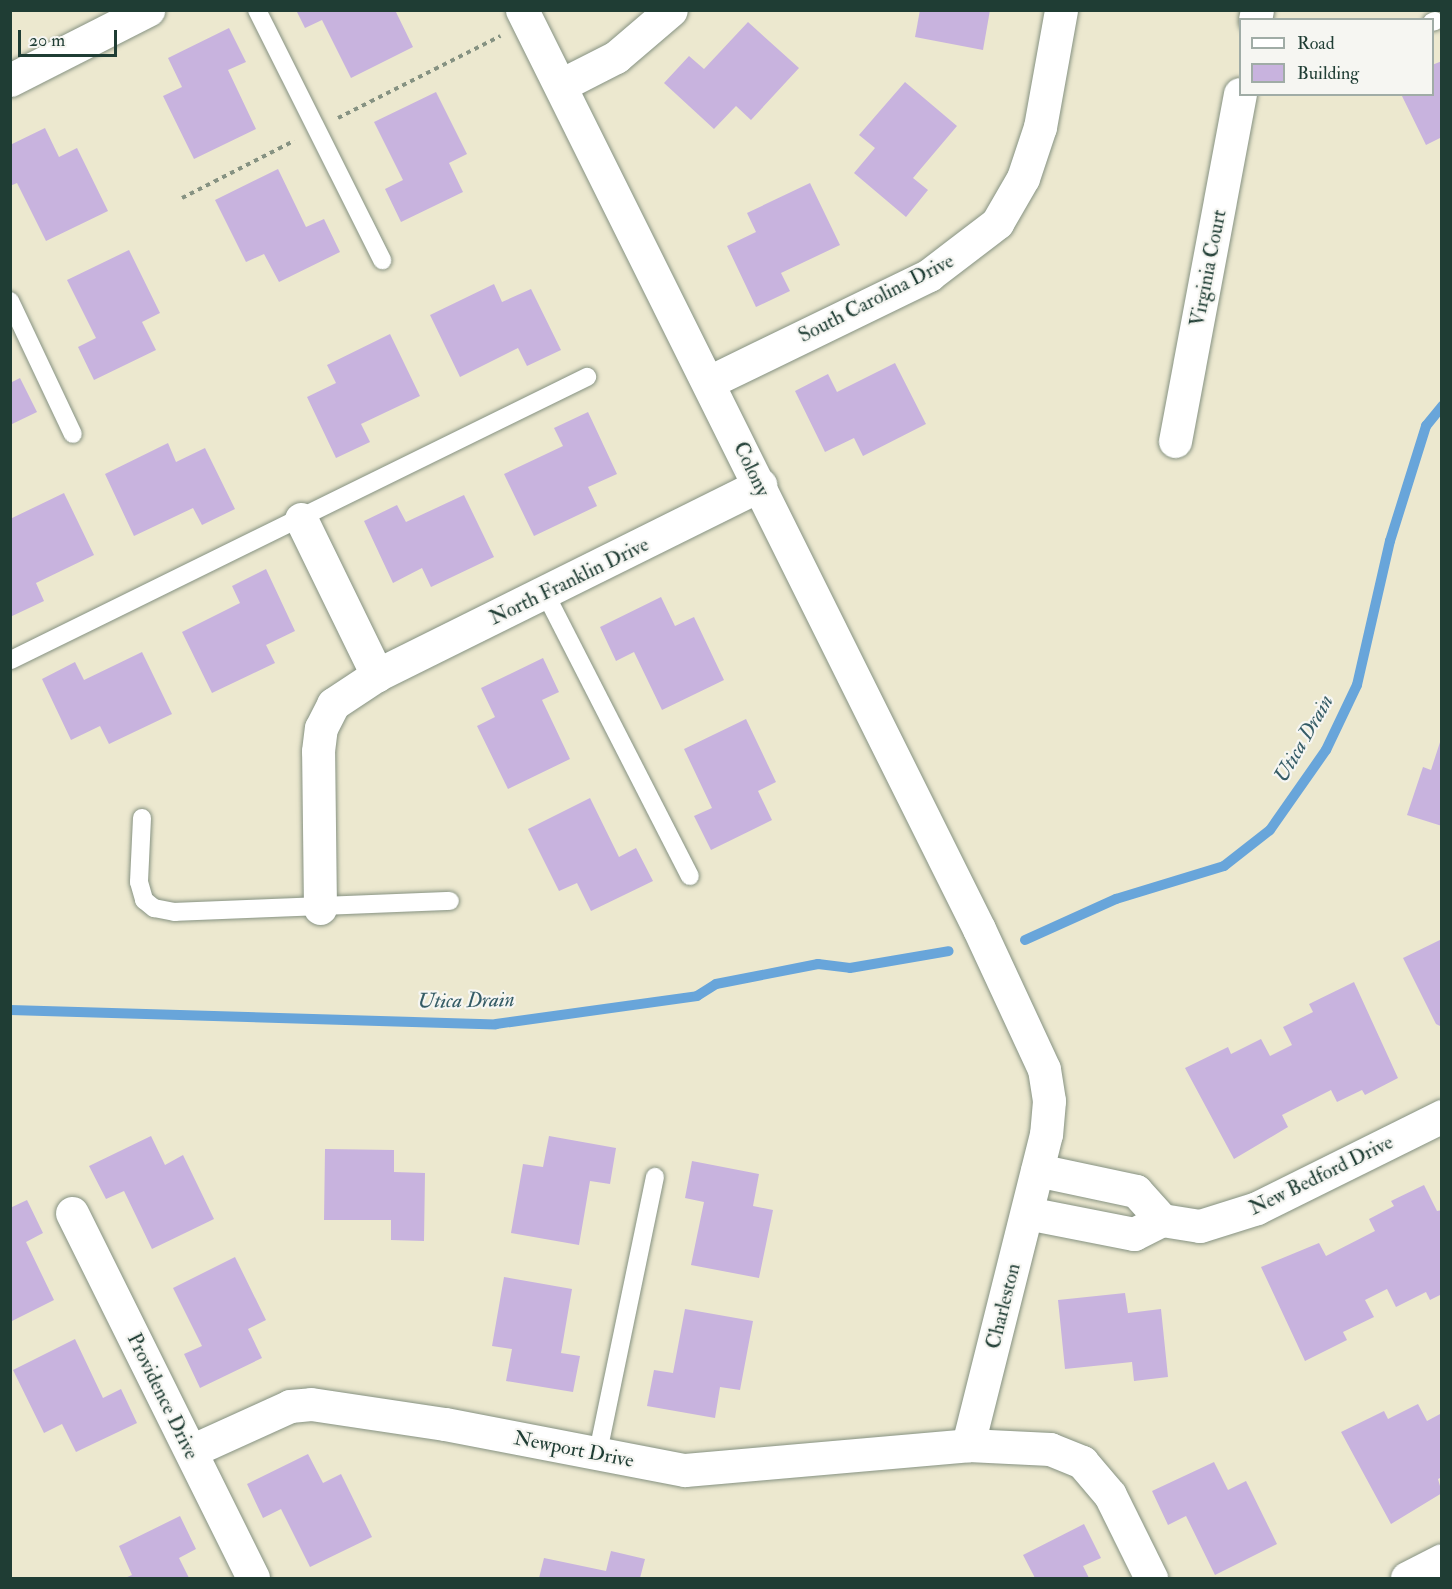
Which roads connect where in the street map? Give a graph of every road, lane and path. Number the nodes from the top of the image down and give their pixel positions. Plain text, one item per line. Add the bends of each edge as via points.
1 (148, 10) edge
2 (257, 10) edge
3 (671, 10) edge
4 (1061, 10) edge
5 (524, 16) edge
6 (10, 80) edge
7 (561, 85) junction
8 (1240, 96) edge
9 (316, 129) junction
10 (182, 198) dead end
11 (382, 260) dead end
12 (10, 301) edge
13 (587, 377) dead end
14 (709, 382) junction
15 (73, 434) dead end
16 (1175, 441) dead end
17 (760, 485) junction
18 (302, 519) junction
19 (545, 593) junction
20 (11, 660) edge
21 (377, 675) junction
22 (142, 818) dead end
23 (690, 876) dead end
24 (450, 901) dead end
25 (320, 908) junction
26 (979, 929) joint
27 (1442, 1116) edge
28 (1037, 1170) junction
29 (655, 1177) dead end
30 (72, 1213) dead end
31 (1028, 1213) junction
32 (1162, 1220) junction
33 (968, 1445) junction
34 (191, 1451) junction
35 (598, 1452) junction
36 (1442, 1560) edge
37 (253, 1578) edge
38 (1151, 1578) edge
39 (1407, 1578) edge

1 - 6 street
2 - 9 lane
3 - 7 street via 616,57
4 - 14 street, South Carolina Drive via 1040,127 1023,178 997,223 929,275
5 - 7 street, Colony
5 - 9 path
7 - 14 street, Colony
8 - 16 street, Virginia Court
9 - 10 path
9 - 11 lane
12 - 15 lane
13 - 18 lane
14 - 17 street, Colony
17 - 19 street, North Franklin Drive
17 - 26 street, Colony
18 - 20 lane
18 - 21 street
19 - 21 street, North Franklin Drive
19 - 23 lane
21 - 25 street, North Franklin Drive via 333,704 321,728
22 - 25 lane via 140,882 144,900 154,908 175,912
24 - 25 lane
26 - 28 street, Charleston via 1048,1083 1046,1134
27 - 32 street, New Bedford Drive via 1257,1209 1200,1226
28 - 31 street, Charleston
28 - 32 street via 1136,1191
29 - 35 lane
30 - 34 street, Providence Drive
31 - 32 street via 1134,1234
31 - 33 street, Charleston
33 - 35 street, Newport Drive via 685,1470
33 - 38 street via 1050,1449 1082,1462 1110,1496
34 - 35 street, Newport Drive via 290,1406 311,1404
34 - 37 street, Providence Drive
36 - 39 street

